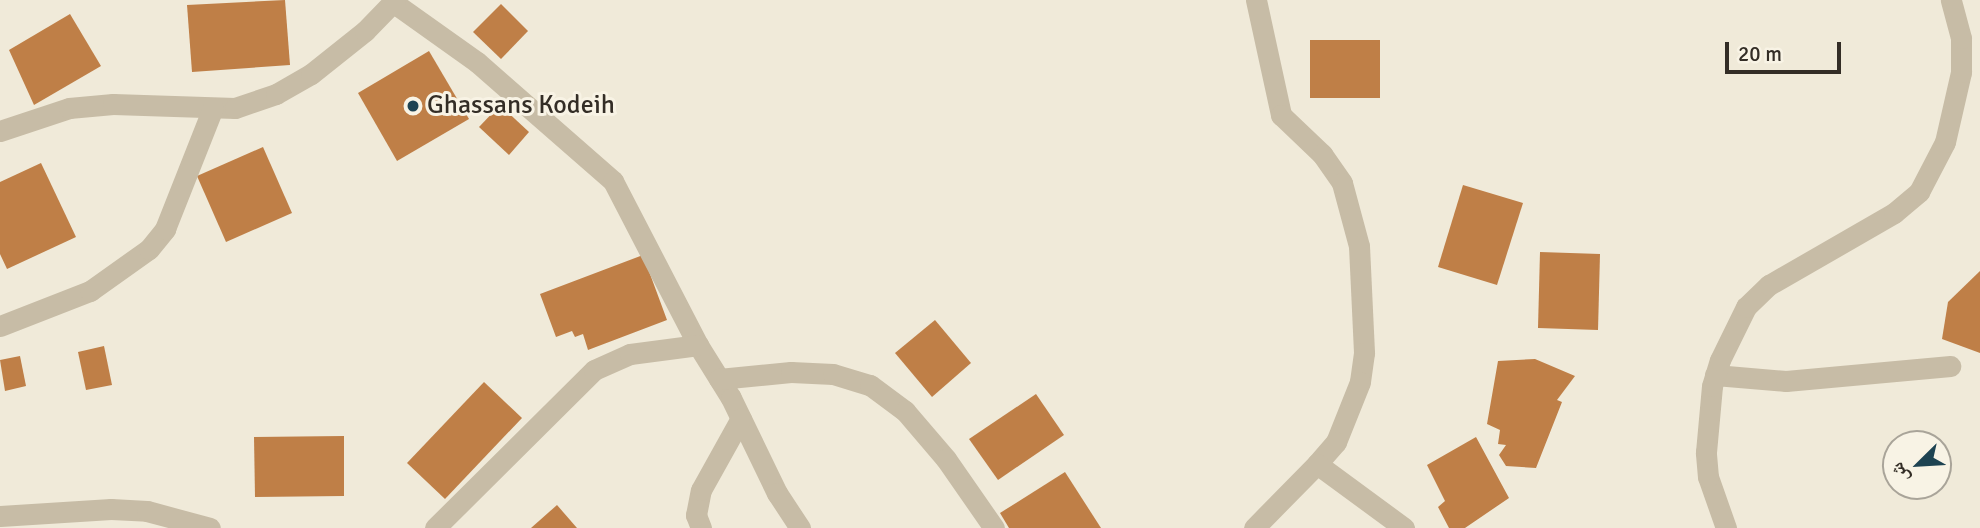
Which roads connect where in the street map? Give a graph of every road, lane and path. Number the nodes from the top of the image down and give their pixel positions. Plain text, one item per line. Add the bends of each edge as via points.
1 (1256, 0) edge
2 (1951, 0) edge
3 (394, 1) edge
4 (213, 108) junction
5 (0, 131) edge
6 (0, 326) edge
7 (698, 345) junction
8 (1950, 366) dead end
9 (1715, 375) junction
10 (719, 379) junction
11 (741, 418) junction
12 (1317, 464) junction
13 (0, 516) edge
14 (210, 528) edge
15 (435, 528) edge
16 (701, 528) edge
17 (800, 528) edge
18 (994, 528) edge
19 (1254, 528) edge
20 (1404, 528) edge
21 (1726, 528) edge

1 - 12 street via 1281,116 1322,154 1342,183 1359,246 1364,353 1360,382 1336,442
2 - 9 street via 1961,38 1961,72 1945,142 1919,192 1894,213 1769,285 1746,307
3 - 4 street via 365,31 299,81 235,108
3 - 7 street via 477,62 613,181
4 - 5 street via 113,104 69,108
4 - 6 street via 165,229 149,249 90,291
7 - 10 street
7 - 15 street via 630,354 594,370
8 - 9 street via 1786,381
9 - 21 street via 1706,431 1707,466
10 - 11 street
10 - 18 street via 791,372 833,374 870,385 913,421
11 - 16 street via 701,490 696,515
11 - 17 street via 777,494
12 - 19 street
12 - 20 street
13 - 14 street via 111,509 147,512

